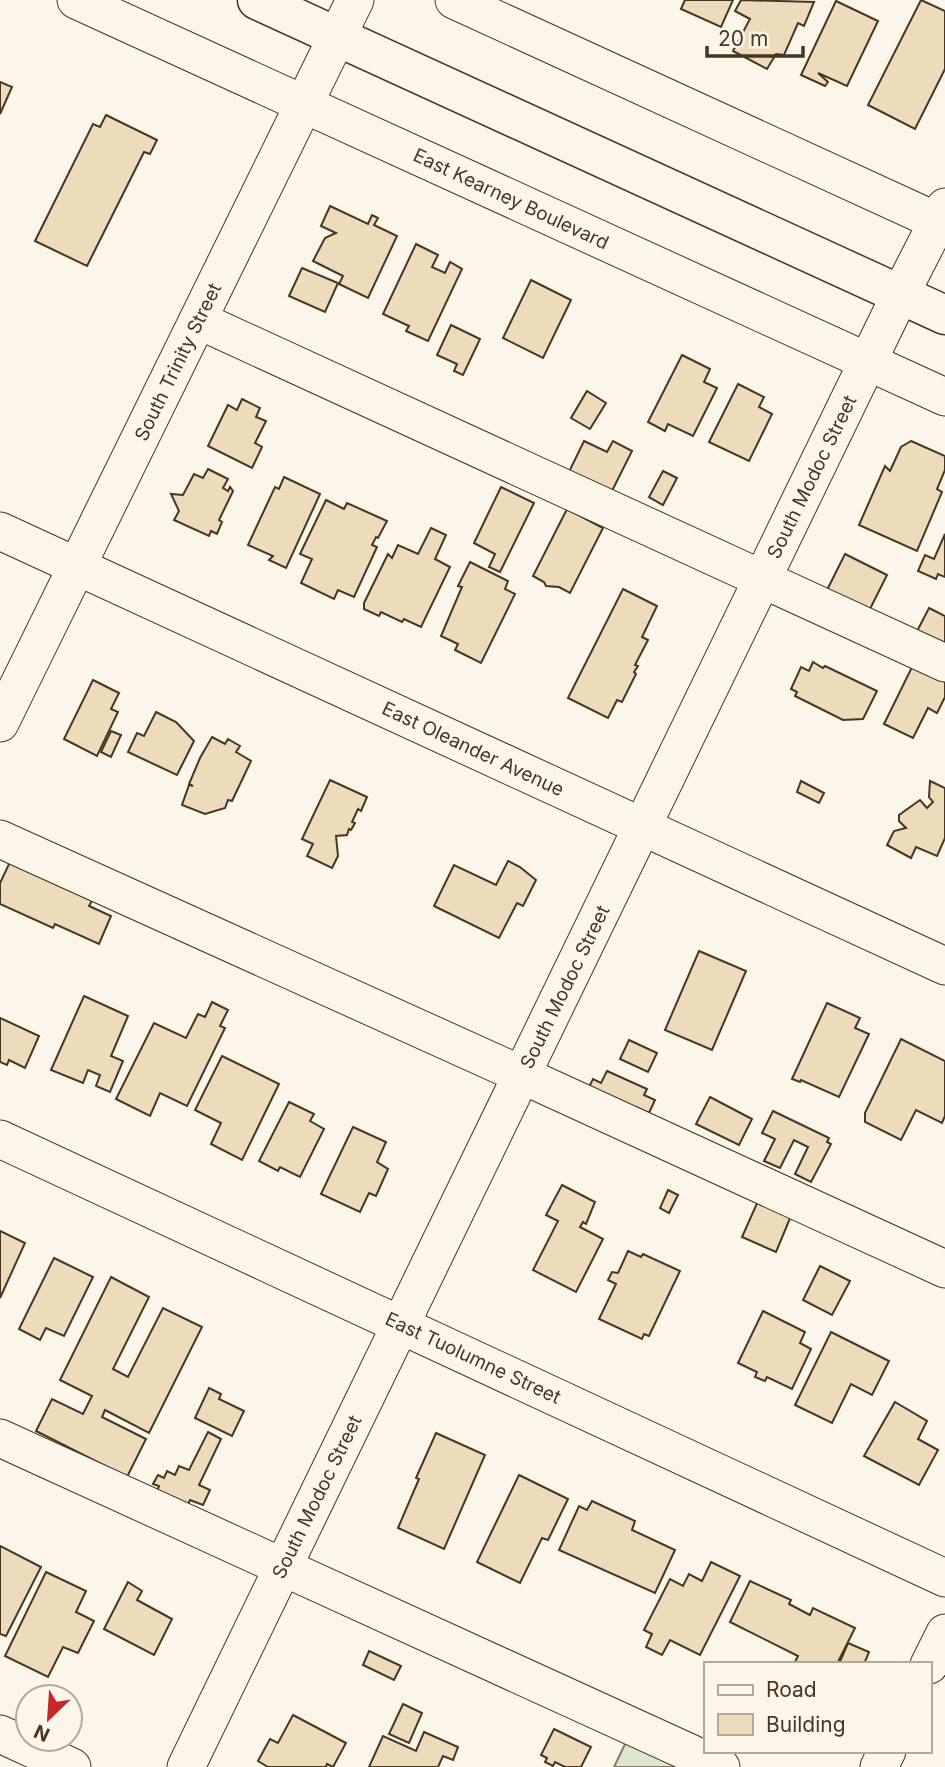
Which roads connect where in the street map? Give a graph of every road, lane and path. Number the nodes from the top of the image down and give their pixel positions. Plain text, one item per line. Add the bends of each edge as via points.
1 (76, 0) edge
2 (257, 0) edge
3 (355, 0) edge
4 (454, 0) edge
5 (337, 37) junction
6 (304, 104) junction
7 (943, 218) edge
8 (900, 295) junction
9 (945, 315) edge
10 (198, 320) junction
11 (868, 362) junction
12 (945, 397) edge
13 (0, 531) edge
14 (77, 567) junction
15 (762, 579) junction
16 (945, 663) edge
17 (0, 723) edge
18 (642, 827) junction
19 (0, 839) edge
20 (945, 966) edge
21 (522, 1075) junction
22 (0, 1139) edge
23 (945, 1269) edge
24 (400, 1325) junction
25 (0, 1438) edge
26 (283, 1567) junction
27 (945, 1578) edge
28 (945, 1633) edge
29 (930, 1662) edge
30 (0, 1734) edge
31 (72, 1767) edge
32 (186, 1767) edge
33 (722, 1767) edge

1 - 6 street, East Kearney Boulevard
2 - 5 main road
3 - 5 street, South Trinity Street
4 - 7 street
5 - 6 street, South Trinity Street
5 - 8 main road
6 - 10 street, South Trinity Street
6 - 11 street, East Kearney Boulevard
7 - 8 street, South Modoc Street
8 - 9 main road
8 - 11 street, South Modoc Street
10 - 14 street, South Trinity Street
10 - 15 street
11 - 12 street, East Kearney Boulevard
11 - 15 street, South Modoc Street
13 - 14 street, East Oleander Avenue
14 - 17 street, South Trinity Street
14 - 18 street, East Oleander Avenue
15 - 16 street
15 - 18 street, South Modoc Street
18 - 20 street, East Oleander Avenue
18 - 21 street, South Modoc Street
19 - 21 street
21 - 23 street
21 - 24 street, South Modoc Street
22 - 24 street, East Tuolumne Street
24 - 26 street, South Modoc Street
24 - 27 street, East Tuolumne Street
25 - 26 street
26 - 32 street, South Modoc Street
26 - 33 street
28 - 29 street
30 - 31 street

